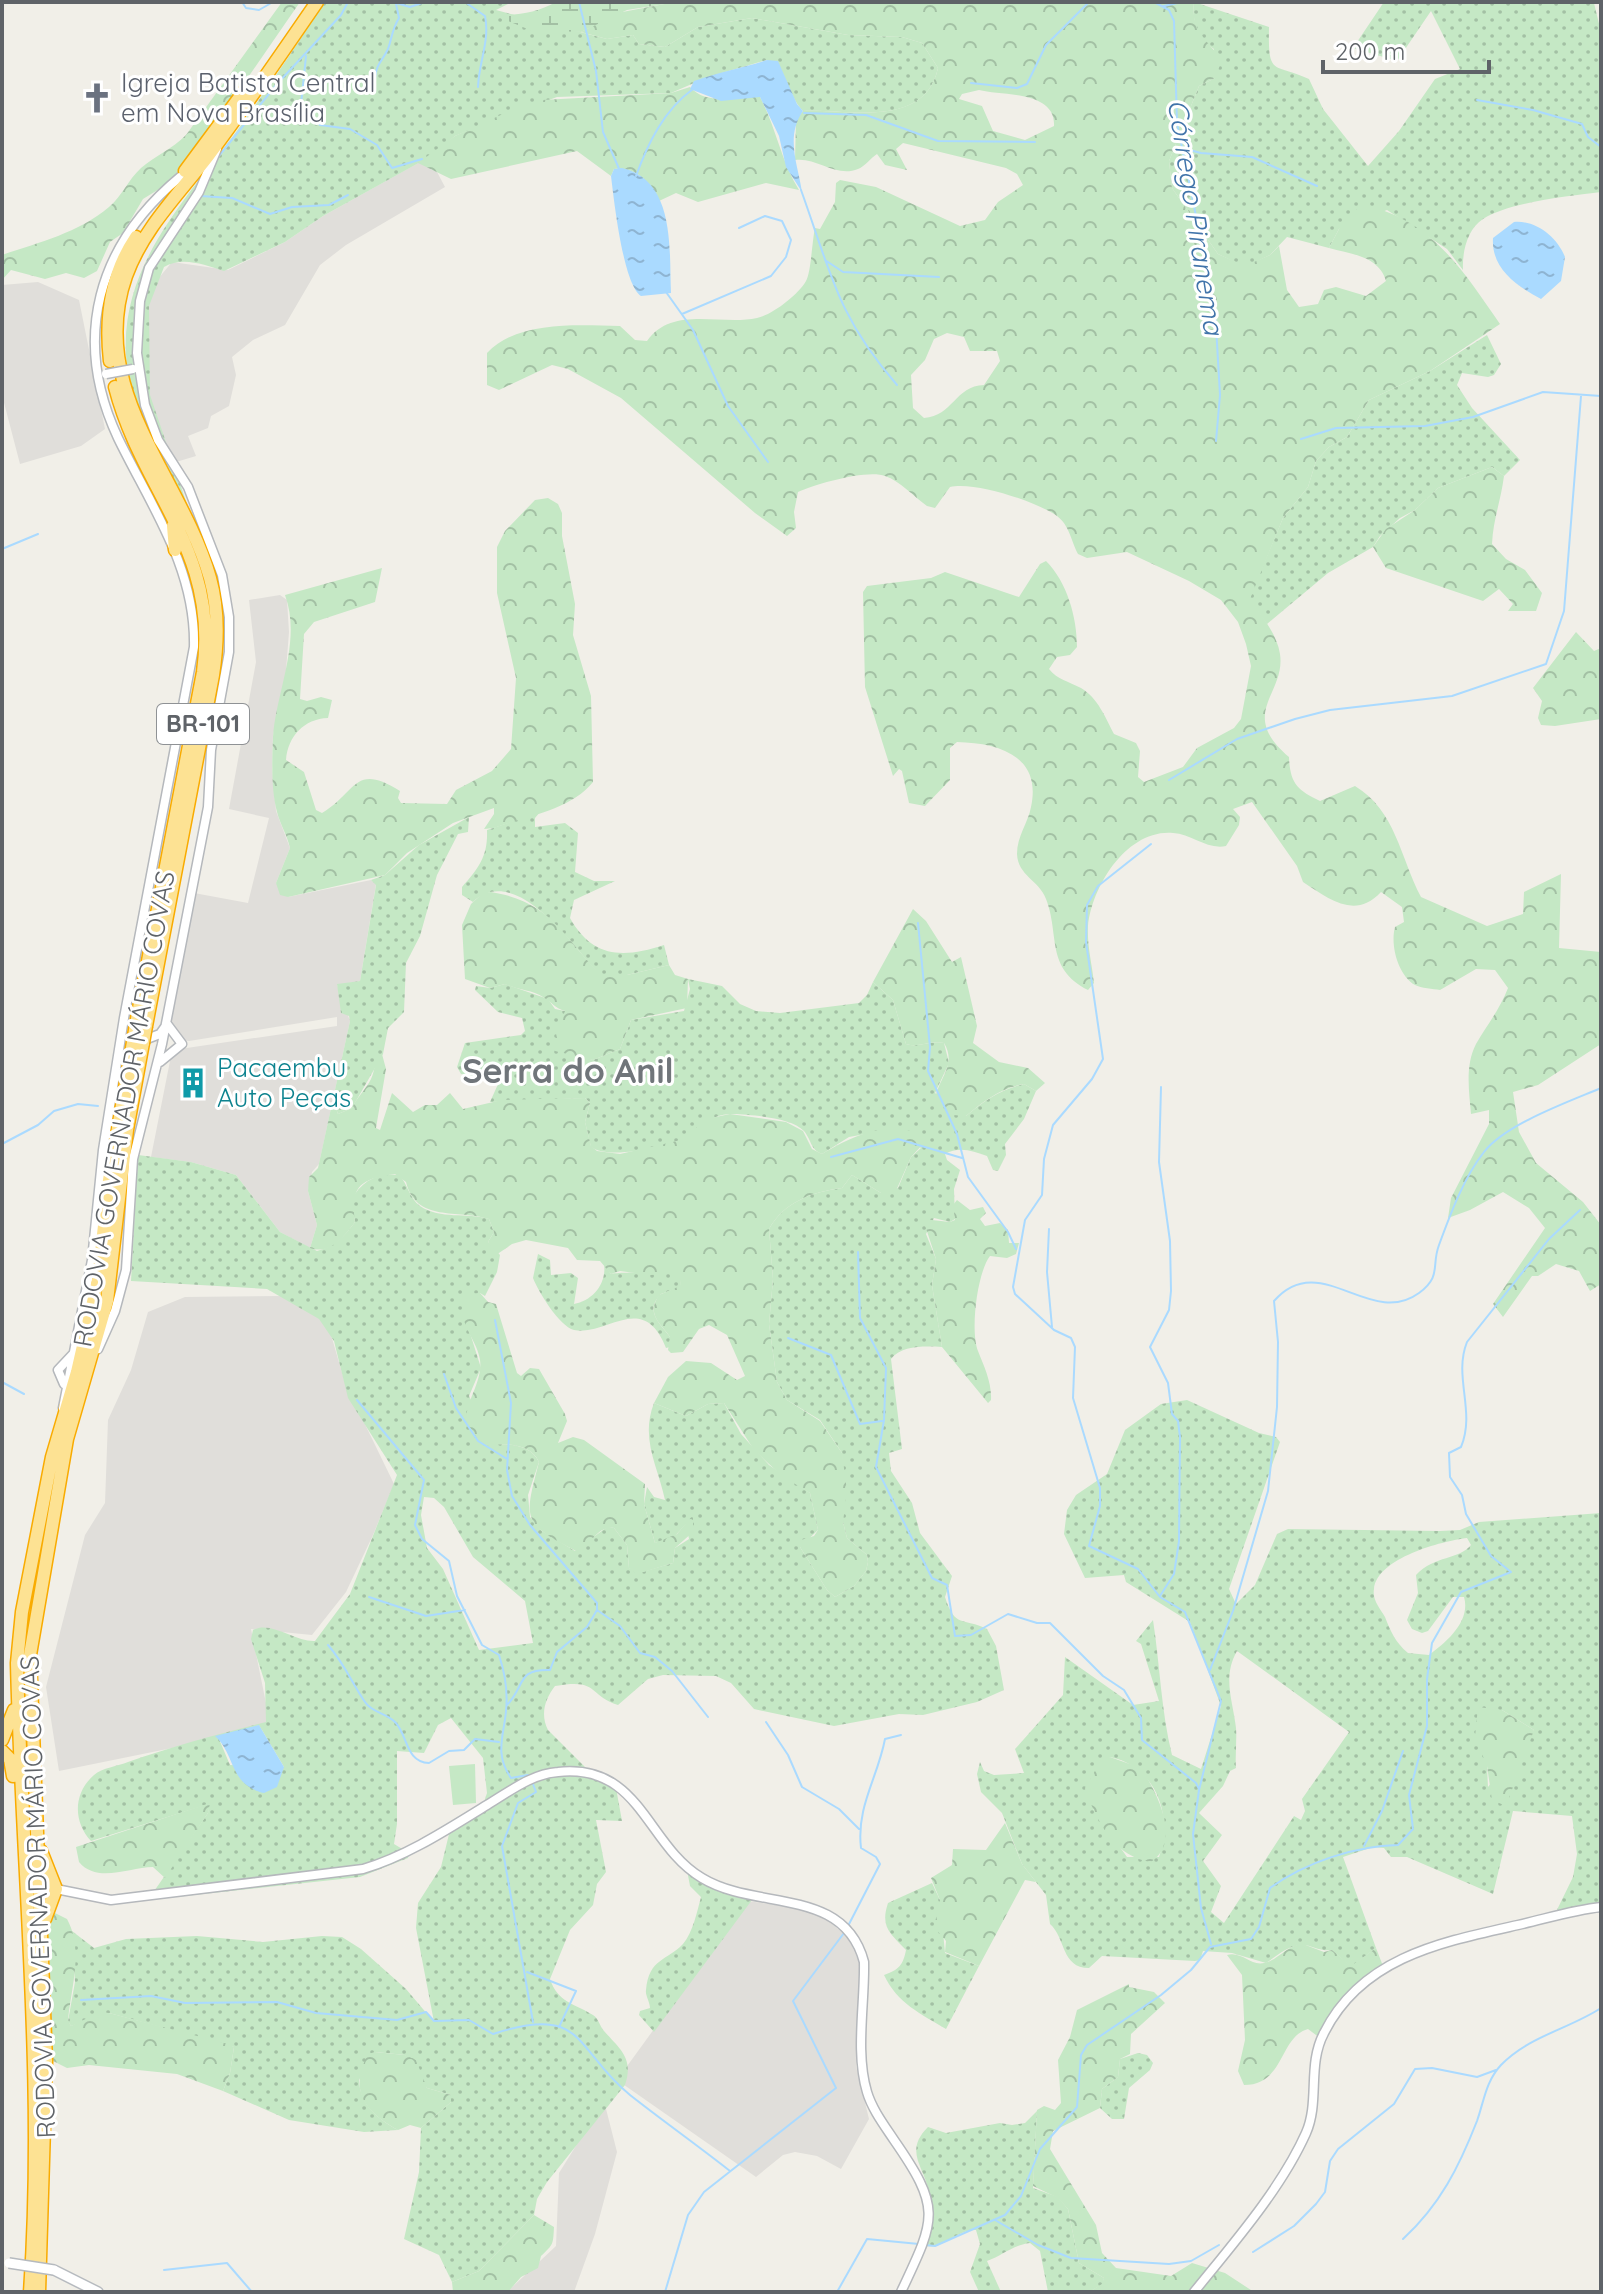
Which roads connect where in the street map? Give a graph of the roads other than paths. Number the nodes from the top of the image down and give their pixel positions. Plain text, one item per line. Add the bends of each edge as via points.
1 (308, 2) edge
2 (317, 2) edge
3 (219, 141) junction
4 (180, 177) junction
5 (136, 369) junction
6 (103, 374) junction
7 (172, 515) junction
8 (175, 550) junction
9 (167, 1024) junction
10 (137, 1032) junction
11 (162, 1044) junction
12 (157, 1066) junction
13 (90, 1365) junction
14 (62, 1417) junction
15 (18, 1695) junction
16 (13, 1717) junction
17 (2, 1725) edge
18 (2, 1740) edge
19 (31, 1748) junction
20 (2, 1751) edge
21 (23, 1836) junction
22 (25, 1873) junction
23 (49, 1896) junction
24 (1601, 1907) edge
25 (6, 2263) edge
26 (30, 2292) edge
27 (39, 2292) edge
28 (98, 2292) edge
29 (901, 2292) edge
30 (1194, 2292) edge

1 - 4 highway, RODOVIA GOVERNADOR MÁRIO COVAS / BR-101
2 - 3 highway, RODOVIA GOVERNADOR MÁRIO COVAS / BR-101
3 - 5 street, RODOVIA GOVERNADOR MÁRIO COVAS via 199,192 149,268 137,326
3 - 10 highway, RODOVIA GOVERNADOR MÁRIO COVAS / BR-101 via 139,246 124,283 116,326 125,394 204,559 216,621 213,675
4 - 6 street via 139,215 109,266 97,312
4 - 7 highway, RODOVIA GOVERNADOR MÁRIO COVAS / BR-101 via 130,245 112,293 108,330 119,403
5 - 6 street, bridge
5 - 9 street, RODOVIA GOVERNADOR MÁRIO COVAS via 158,440 188,487 218,563 230,629 208,807
6 - 8 street via 113,425
7 - 8 highway
7 - 10 highway, RODOVIA GOVERNADOR MÁRIO COVAS / BR-101 via 200,580 206,649
8 - 10 street via 192,609 192,660
9 - 10 street via 160,1034
9 - 11 street, RODOVIA GOVERNADOR MÁRIO COVAS
9 - 12 street via 182,1044
10 - 11 street
10 - 13 highway, RODOVIA GOVERNADOR MÁRIO COVAS / BR-101 via 112,1273
10 - 14 highway, RODOVIA GOVERNADOR MÁRIO COVAS / BR-101 via 109,1180 98,1280
10 - 14 street via 105,1131 94,1251
11 - 12 street, RODOVIA GOVERNADOR MÁRIO COVAS
12 - 13 street, RODOVIA GOVERNADOR MÁRIO COVAS via 133,1159 121,1290
13 - 19 highway, RODOVIA GOVERNADOR MÁRIO COVAS / BR-101 via 67,1439 33,1623
14 - 15 highway, RODOVIA GOVERNADOR MÁRIO COVAS / BR-101 via 22,1612
15 - 16 highway
15 - 21 highway, RODOVIA GOVERNADOR MÁRIO COVAS / BR-101
16 - 17 highway
16 - 18 highway
19 - 23 highway, RODOVIA GOVERNADOR MÁRIO COVAS / BR-101
19 - 23 highway via 37,1760 41,1854
20 - 22 highway via 13,1767
21 - 22 highway, RODOVIA GOVERNADOR MÁRIO COVAS / BR-101
21 - 23 highway via 32,1897
22 - 26 highway, RODOVIA GOVERNADOR MÁRIO COVAS / BR-101 via 35,2093
23 - 27 highway, RODOVIA GOVERNADOR MÁRIO COVAS via 42,1938 46,2061
23 - 29 street via 111,1900 363,1869 396,1857 540,1775 576,1772 605,1779 629,1794 696,1875 716,1886 822,1911 842,1923 858,1945 864,1973 866,2089 922,2179 929,2205 922,2247
24 - 30 street via 1438,1945 1364,1980 1346,2000 1313,2059 1310,2123 1299,2147
25 - 28 main road, bridge via 54,2270

